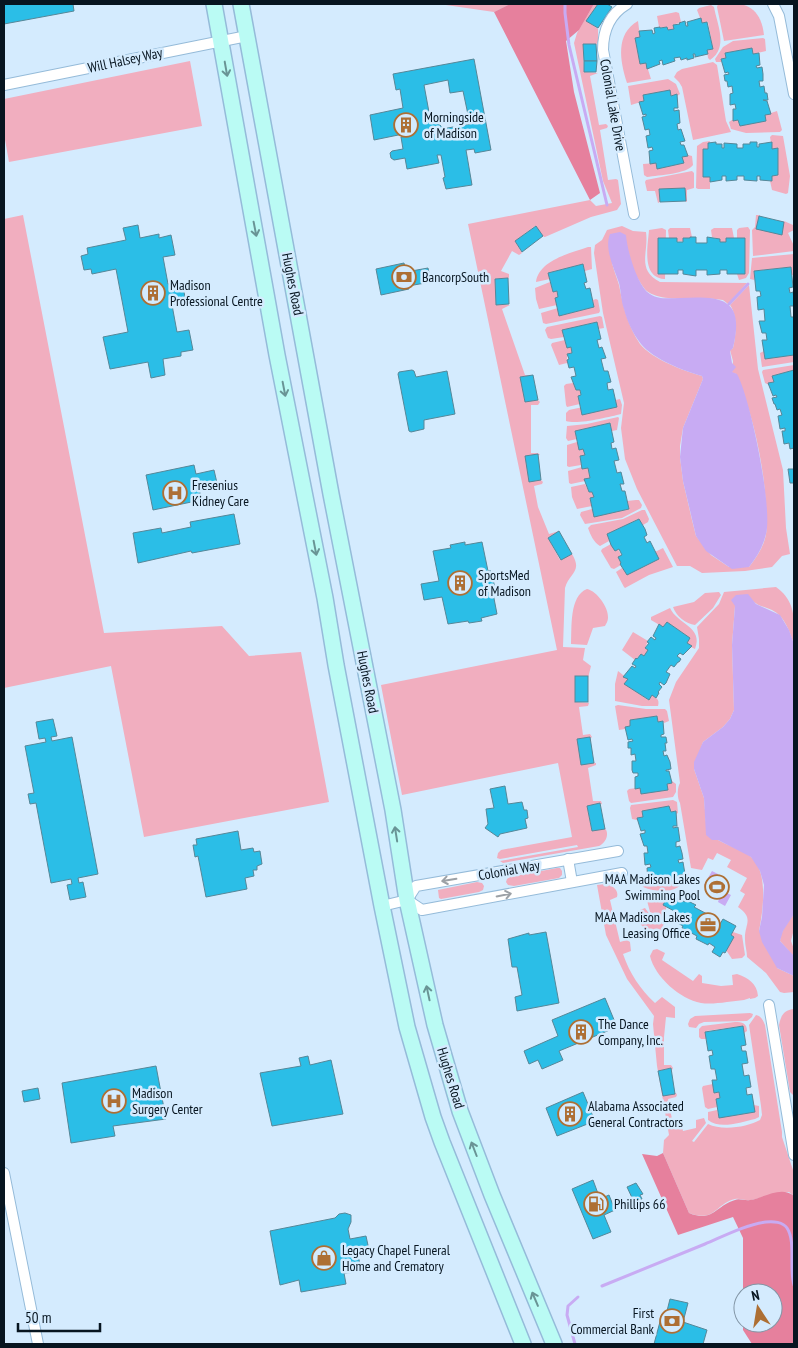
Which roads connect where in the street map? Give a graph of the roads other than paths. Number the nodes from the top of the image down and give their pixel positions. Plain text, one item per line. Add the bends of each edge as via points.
1 (214, 4) edge
2 (241, 4) edge
3 (628, 4) edge
4 (772, 4) edge
5 (247, 36) junction
6 (221, 40) junction
7 (4, 85) edge
8 (794, 94) edge
9 (634, 214) dead end
10 (618, 851) dead end
11 (568, 859) junction
12 (622, 873) dead end
13 (572, 882) junction
14 (407, 900) junction
15 (382, 906) junction
16 (769, 1005) dead end
17 (792, 1132) edge
18 (794, 1155) edge
19 (4, 1173) edge
20 (8, 1221) edge
21 (38, 1344) edge
22 (521, 1344) edge
23 (554, 1344) edge

1 - 6 main road, Hughes Road
2 - 5 main road, Hughes Road
3 - 9 street, Colonial Lake Drive via 618,10 606,28 603,50
4 - 8 street via 779,16
5 - 6 street, Will Halsey Way
14 -> 5 main road, Hughes Road via 393,810
6 - 7 street, Will Halsey Way
6 -> 15 main road, Hughes Road via 277,355
10 - 11 street, Colonial Way
11 - 13 street
11 -> 14 street, Colonial Way via 416,886
12 - 13 street, Colonial Way
14 -> 13 street, Colonial Way via 422,910
14 - 15 street, Colonial Way
23 -> 14 main road, Hughes Road via 460,1111 435,1025
15 - 22 main road, Hughes Road via 407,1027 433,1117
16 - 17 street
17 - 18 street
19 - 20 street
20 - 21 street

